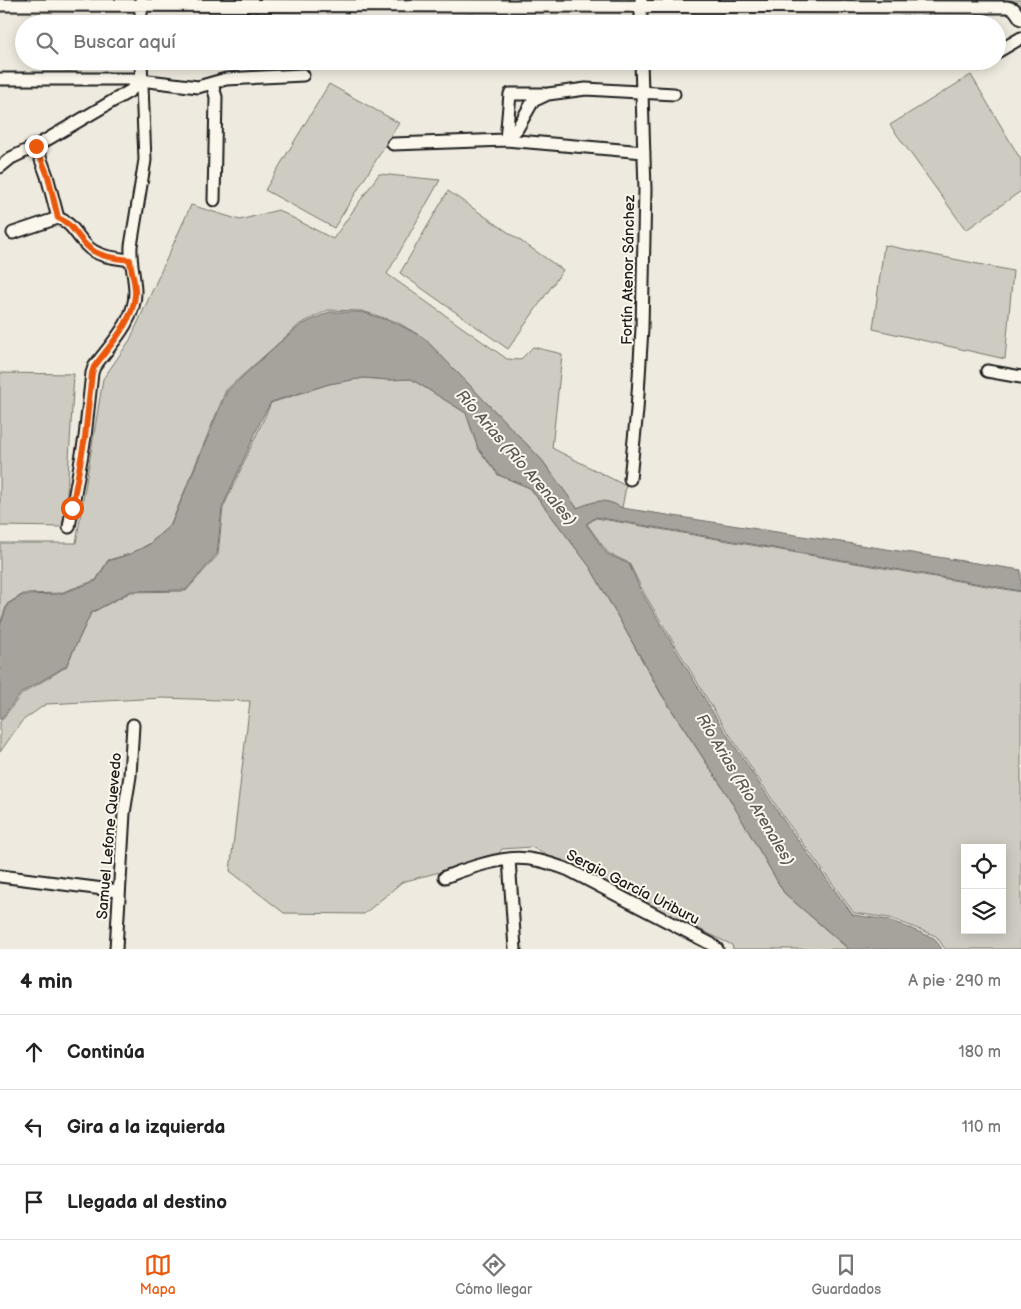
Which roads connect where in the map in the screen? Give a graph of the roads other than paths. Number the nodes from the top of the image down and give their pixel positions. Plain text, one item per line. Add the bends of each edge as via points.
1 (141, 3) edge
2 (388, 3) edge
3 (641, 3) edge
4 (893, 4) edge
5 (0, 5) edge
6 (1018, 14) edge
7 (1021, 38) edge
8 (1006, 47) edge
9 (142, 70) edge
10 (641, 70) edge
11 (303, 75) dead end
12 (0, 79) edge
13 (142, 80) junction
14 (212, 84) junction
15 (642, 92) junction
16 (548, 94) junction
17 (674, 94) dead end
18 (506, 140) junction
19 (393, 144) dead end
20 (36, 146) junction
21 (644, 152) junction
22 (6, 156) edge
23 (0, 167) edge
24 (214, 200) dead end
25 (58, 218) junction
26 (13, 233) dead end
27 (130, 260) junction
28 (987, 371) dead end
29 (1021, 377) edge
30 (630, 479) dead end
31 (69, 527) dead end
32 (133, 726) dead end
33 (508, 859) junction
34 (0, 876) edge
35 (445, 877) dead end
36 (119, 891) junction
37 (116, 949) edge
38 (515, 949) edge
39 (717, 949) edge

1 - 2 street
1 - 5 street
2 - 3 street
3 - 4 street
4 - 6 street via 1006,7
7 - 8 street
9 - 13 street
10 - 15 street, Fortín Atenor Sánchez
11 - 14 street via 226,79
12 - 13 street
13 - 14 street via 198,87
13 - 20 street via 130,91
13 - 27 street via 145,160
14 - 24 street via 216,97
15 - 16 street via 586,89
15 - 17 street
15 - 21 street, Fortín Atenor Sánchez
16 - 18 street via 533,101 517,129
16 - 18 street via 510,94
18 - 19 street
18 - 21 street
20 - 22 street
20 - 25 street via 48,176
21 - 30 street, Fortín Atenor Sánchez via 642,328
22 - 23 street
25 - 26 street
25 - 27 street via 68,222 86,246 95,252
27 - 31 street via 135,285 133,307 92,373 85,437
28 - 29 street
32 - 36 street, Samuel Lefone Quevedo
33 - 35 street, Sergio García Uriburu
33 - 38 street
33 - 39 street, Sergio García Uriburu via 533,860 569,870
34 - 36 street
36 - 37 street, Samuel Lefone Quevedo

